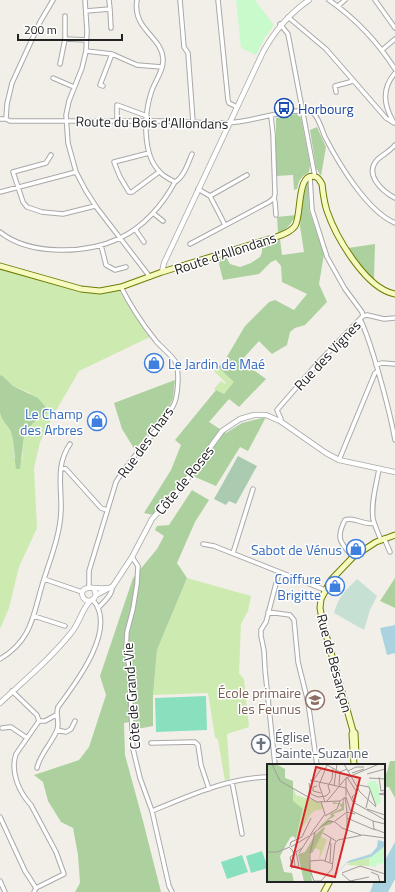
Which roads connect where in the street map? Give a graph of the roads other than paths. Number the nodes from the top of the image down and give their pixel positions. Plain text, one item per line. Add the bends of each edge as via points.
1 (53, 0) edge
2 (86, 0) edge
3 (109, 0) edge
4 (137, 0) edge
5 (180, 0) edge
6 (218, 0) edge
7 (309, 0) edge
8 (329, 0) edge
9 (345, 0) edge
10 (374, 0) edge
11 (338, 6) junction
12 (110, 9) junction
13 (86, 11) junction
14 (65, 16) dead end
15 (288, 17) junction
16 (280, 24) junction
17 (111, 28) dead end
18 (395, 28) edge
19 (65, 39) junction
20 (395, 39) edge
21 (87, 40) junction
22 (382, 50) junction
23 (86, 51) junction
24 (112, 54) junction
25 (60, 64) dead end
26 (162, 67) junction
27 (395, 69) edge
28 (395, 73) edge
29 (53, 78) dead end
30 (352, 80) junction
31 (103, 86) dead end
32 (74, 87) junction
33 (336, 92) dead end
34 (237, 107) junction
35 (303, 110) junction
36 (147, 116) junction
37 (271, 116) junction
38 (0, 119) edge
39 (6, 119) junction
40 (66, 121) junction
41 (117, 121) junction
42 (147, 121) junction
43 (193, 122) junction
44 (230, 123) junction
45 (395, 123) edge
46 (394, 147) edge
47 (149, 153) junction
48 (192, 154) dead end
49 (50, 155) dead end
50 (76, 172) junction
51 (159, 172) junction
52 (247, 175) dead end
53 (312, 177) junction
54 (175, 182) junction
55 (18, 188) junction
56 (198, 189) junction
57 (0, 192) edge
58 (210, 196) junction
59 (274, 198) junction
60 (395, 198) edge
61 (95, 206) junction
62 (153, 212) junction
63 (276, 215) dead end
64 (163, 221) dead end
65 (395, 222) edge
66 (225, 225) junction
67 (135, 229) junction
68 (0, 232) edge
69 (120, 238) junction
70 (144, 242) dead end
71 (101, 244) junction
72 (190, 244) dead end
73 (0, 266) edge
74 (126, 267) dead end
75 (162, 272) junction
76 (150, 277) junction
77 (121, 287) junction
78 (395, 294) edge
79 (362, 317) junction
80 (395, 318) edge
81 (395, 364) edge
82 (376, 365) junction
83 (378, 371) junction
84 (280, 421) junction
85 (395, 440) edge
86 (70, 444) dead end
87 (339, 460) junction
88 (60, 468) junction
89 (379, 469) junction
90 (395, 472) edge
91 (253, 489) dead end
92 (107, 510) junction
93 (374, 523) junction
94 (395, 534) edge
95 (383, 539) junction
96 (203, 544) dead end
97 (390, 552) dead end
98 (233, 553) junction
99 (132, 557) junction
100 (353, 557) junction
101 (279, 572) junction
102 (44, 579) junction
103 (113, 586) junction
104 (91, 588) junction
105 (325, 590) junction
106 (82, 595) junction
107 (96, 595) junction
108 (91, 600) junction
109 (98, 608) junction
110 (268, 612) junction
111 (34, 616) junction
112 (79, 618) junction
113 (65, 626) dead end
114 (0, 659) edge
115 (12, 691) junction
116 (0, 703) edge
117 (56, 715) junction
118 (39, 721) junction
119 (75, 721) dead end
120 (2, 728) dead end
121 (57, 730) junction
122 (27, 738) junction
123 (151, 743) dead end
124 (275, 764) edge
125 (317, 764) edge
126 (354, 764) edge
127 (37, 768) dead end
128 (267, 777) edge
129 (232, 782) junction
130 (209, 789) junction
131 (152, 811) junction
132 (0, 817) edge
133 (242, 834) dead end
134 (0, 881) edge
135 (329, 882) edge
136 (36, 888) junction
137 (5, 892) edge
138 (34, 892) edge
139 (172, 892) edge
140 (324, 892) edge

1 - 39 street via 12,83
2 - 13 street
3 - 12 street
4 - 26 street via 138,19 161,51
5 - 43 street via 184,47 188,53
6 - 34 street via 228,100
7 - 15 street
8 - 11 street
9 - 11 street
10 - 18 street
11 - 22 street via 365,29
12 - 13 street
12 - 17 street
13 - 21 street
14 - 19 street
15 - 16 street
15 - 30 street via 326,49
16 - 34 street via 263,52
16 - 35 street via 288,34
19 - 21 street
19 - 25 street
20 - 22 street
21 - 23 street
22 - 27 street
23 - 24 street
23 - 32 street
24 - 26 street via 137,64
24 - 31 street via 100,85
26 - 36 street via 151,93
28 - 45 street via 385,93 386,107
29 - 32 street
30 - 33 street via 335,86
30 - 45 street via 386,118
32 - 40 street
34 - 44 street
35 - 37 street, Route du Bois d'Allondans
35 - 53 street
35 - 65 street via 316,116 339,162 356,187 380,214
36 - 41 street via 117,104
36 - 42 street
37 - 44 street, Route du Bois d'Allondans
37 - 59 street
38 - 39 street, Route du Bois d'Allondans
39 - 40 street, Route du Bois d'Allondans
40 - 41 street, Route du Bois d'Allondans
40 - 50 street via 68,143
41 - 42 street, Route du Bois d'Allondans
42 - 43 street, Route du Bois d'Allondans
42 - 47 street
43 - 44 street, Route du Bois d'Allondans
44 - 56 street
46 - 60 street via 378,159 372,172 382,190
47 - 51 street
47 - 51 street via 114,162 120,177 129,192 132,192
48 - 54 street via 178,181
49 - 55 street via 46,163 13,172
50 - 55 street
50 - 61 street
51 - 54 street
52 - 58 street
53 - 75 main road, Route d'Allondans via 301,185 298,218 295,227 287,233
53 - 78 main road via 320,181 327,211 346,250 363,272 380,288
53 - 79 street via 310,204 327,257
54 - 62 street
55 - 57 street
55 - 61 street via 27,207 37,211 63,214
56 - 58 street
56 - 75 street
58 - 66 street
59 - 63 street
59 - 66 street
61 - 69 street
62 - 64 street
62 - 67 street
66 - 72 street
67 - 69 street
67 - 70 street
68 - 71 street via 14,241 49,250 70,250
69 - 71 street
69 - 76 street
71 - 74 street via 106,264 115,270
73 - 77 main road, Route d'Allondans via 81,289 100,291
75 - 76 main road, Route d'Allondans
76 - 77 main road, Route d'Allondans
77 - 92 street, Rue des Chars via 151,334 173,359 178,382 174,405 123,470 116,482
79 - 80 street, Rue des Vignes via 367,315 384,319
79 - 82 street
79 - 84 street, Rue des Vignes via 277,410
81 - 82 street
82 - 83 street
83 - 85 street
83 - 87 street
84 - 87 street, Côte de Roses via 326,454
84 - 99 street, Côte de Roses via 266,414 254,415 240,419 222,431 182,486 150,522
86 - 88 street via 64,453
87 - 89 street, Côte de Roses
88 - 92 street via 66,469 101,508
88 - 102 street via 61,512 58,532
89 - 90 street, Côte de Roses
89 - 93 street via 373,503
91 - 98 street
92 - 104 street, Rue des Chars via 89,571
93 - 95 street
93 - 100 street via 345,520 339,537
94 - 95 main road, Rue de Besançon
95 - 97 street
95 - 100 main road, Rue de Besançon
96 - 98 street
98 - 101 street
99 - 103 street, Côte de Roses
99 - 131 street, Côte de Grand-Vie via 138,566 137,584 126,650 133,749
100 - 105 main road, Rue de Besançon
101 - 105 street
101 - 110 street
102 - 106 street
102 - 111 street
103 - 104 street
103 - 107 street
103 - 109 street via 110,594
104 - 106 street via 83,590
104 - 107 street
105 - 126 main road, Rue de Besançon via 320,604 322,619 355,733
106 - 108 street via 84,600
106 - 112 street
107 - 108 street
108 - 109 street
108 - 112 street
109 - 117 street via 100,624 96,644 84,671 58,707
110 - 124 street via 261,630 261,640
110 - 125 street via 290,615 294,620 298,662 308,702
111 - 113 street
111 - 114 street via 23,638
112 - 115 street via 70,634
115 - 116 street
115 - 118 street
117 - 118 street
117 - 121 street
118 - 122 street
119 - 121 street via 66,732
120 - 122 street via 11,727
121 - 127 street
122 - 136 street via 16,754 14,764 17,783 56,852 64,874
123 - 130 street via 198,744 201,765
128 - 129 street
129 - 130 street
129 - 133 street
130 - 131 street
131 - 139 street, Côte de Grand-Vie
132 - 136 street via 25,871
134 - 137 street
135 - 140 main road
136 - 138 street

